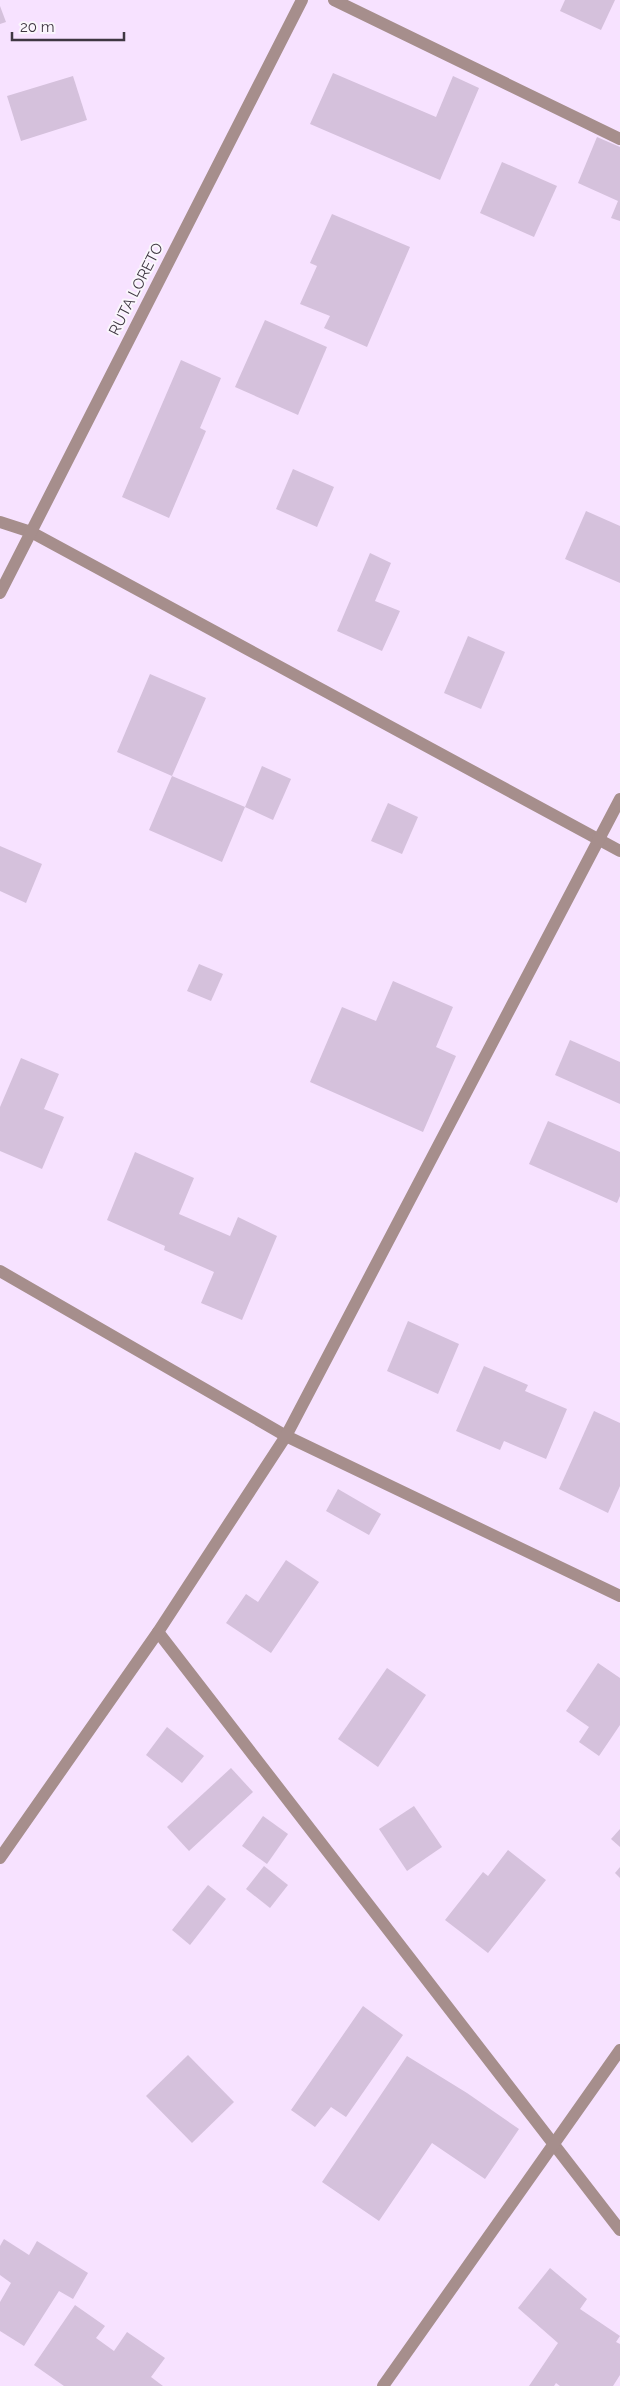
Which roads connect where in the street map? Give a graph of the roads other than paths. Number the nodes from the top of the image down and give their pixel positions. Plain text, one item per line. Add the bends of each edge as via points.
1 (302, 0) edge
2 (334, 0) edge
3 (620, 139) edge
4 (0, 522) edge
5 (31, 532) junction
6 (0, 593) edge
7 (620, 799) edge
8 (598, 841) junction
9 (620, 851) edge
10 (0, 1271) edge
11 (286, 1436) junction
12 (620, 1596) edge
13 (158, 1632) junction
14 (0, 1858) edge
15 (620, 2050) edge
16 (554, 2144) junction
17 (620, 2230) edge
18 (383, 2386) edge

1 - 5 street, RUTA LORETO
2 - 3 street
4 - 5 street
5 - 6 street, RUTA LORETO
5 - 8 street
7 - 8 street
8 - 9 street
8 - 11 street
10 - 11 street
11 - 12 street
11 - 13 street
13 - 14 street
13 - 16 street
15 - 16 street
16 - 17 street
16 - 18 street

